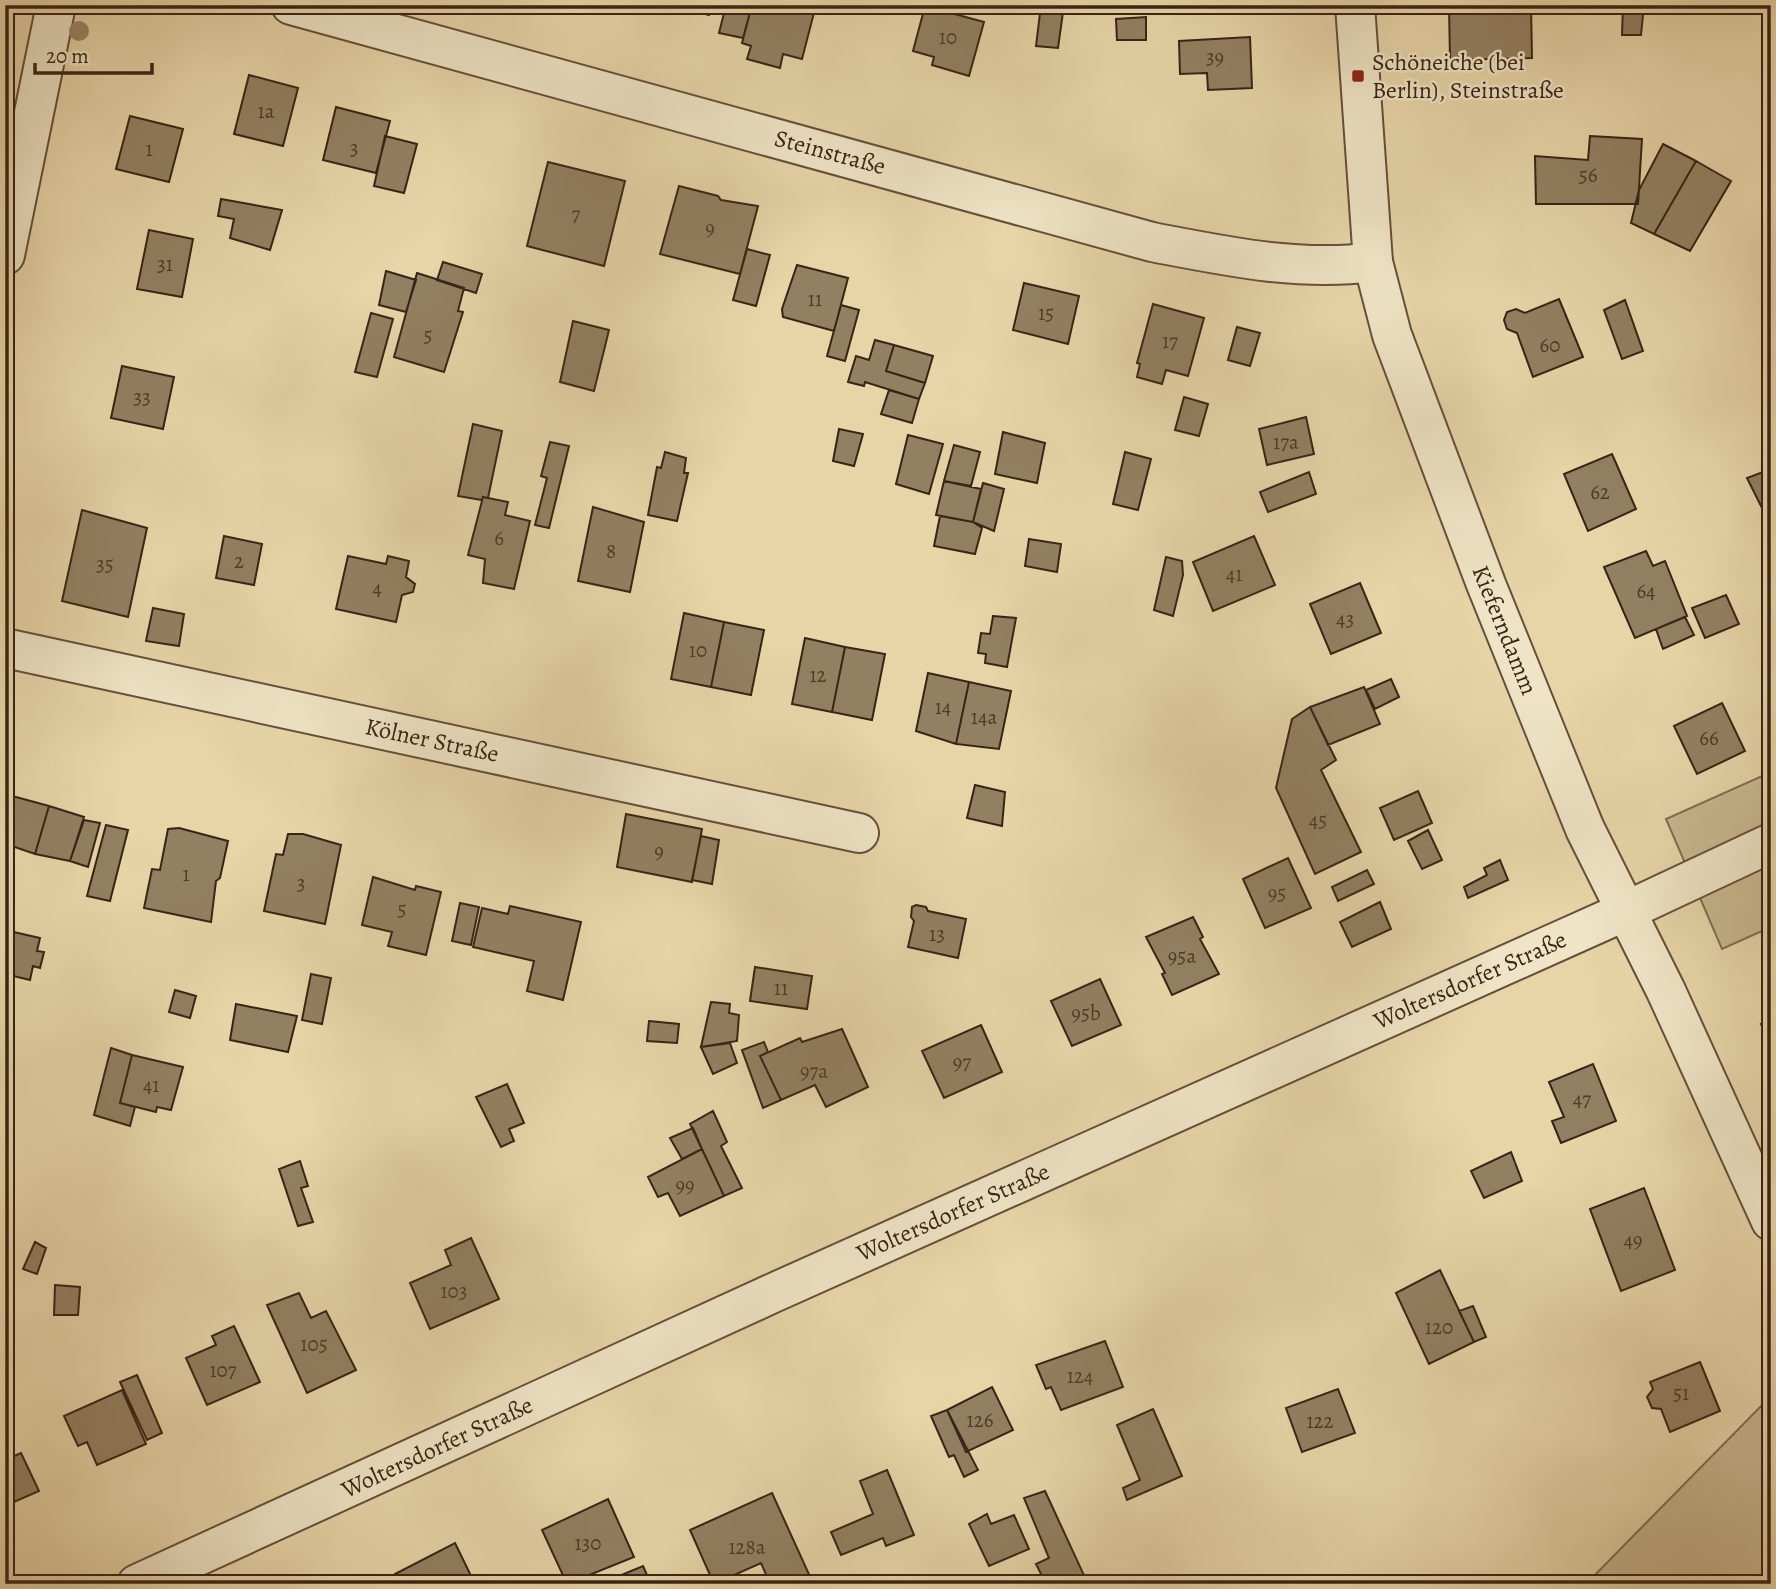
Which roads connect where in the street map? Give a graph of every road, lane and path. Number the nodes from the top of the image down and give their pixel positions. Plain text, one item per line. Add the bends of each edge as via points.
1 (56, 5) edge
2 (291, 5) edge
3 (1355, 5) edge
4 (5, 255) edge
5 (1373, 262) junction
6 (5, 648) edge
7 (859, 833) dead end
8 (1771, 843) edge
9 (1626, 911) junction
10 (1771, 1221) edge
11 (137, 1584) edge

1 - 4 street
2 - 5 street, Steinstraße via 1152,242 1308,266
3 - 5 street, Kieferndamm
5 - 9 street, Kieferndamm via 1392,335 1486,584 1585,830
6 - 7 street, Kölner Straße
8 - 9 street, Woltersdorfer Straße
9 - 10 street, Kieferndamm
9 - 11 street, Woltersdorfer Straße

